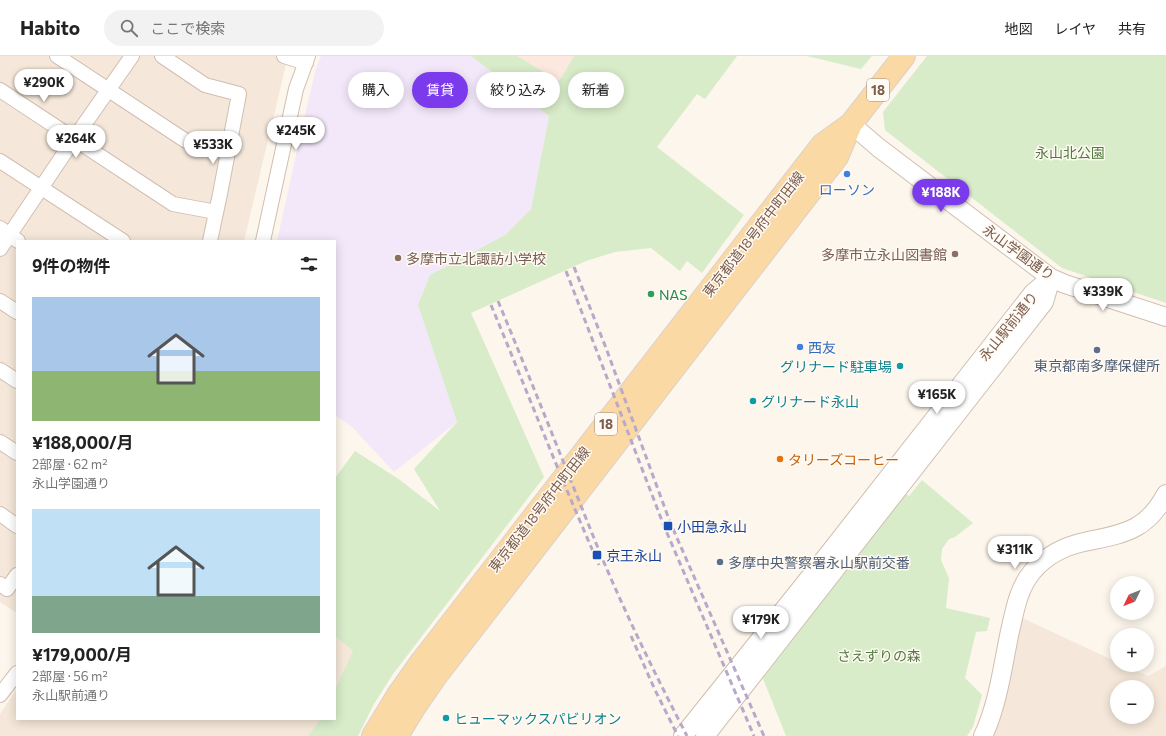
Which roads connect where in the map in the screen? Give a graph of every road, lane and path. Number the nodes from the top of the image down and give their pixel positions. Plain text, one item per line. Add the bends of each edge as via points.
1 (57, 56) edge
2 (132, 56) edge
3 (162, 56) edge
4 (284, 56) edge
5 (904, 56) edge
6 (307, 59) edge
7 (0, 90) edge
8 (108, 91) junction
9 (851, 124) junction
10 (74, 139) junction
11 (230, 145) junction
12 (0, 161) edge
13 (42, 188) junction
14 (216, 212) junction
15 (9, 235) edge
16 (121, 240) edge
17 (210, 240) edge
18 (263, 240) edge
19 (0, 249) edge
20 (1051, 278) junction
21 (0, 301) edge
22 (16, 311) edge
23 (1166, 317) edge
24 (0, 370) edge
25 (16, 381) edge
26 (0, 442) edge
27 (16, 452) edge
28 (1166, 494) edge
29 (0, 514) edge
30 (16, 525) edge
31 (16, 576) edge
32 (0, 584) edge
33 (16, 674) edge
34 (0, 696) edge
35 (373, 736) edge
36 (397, 736) edge
37 (683, 736) edge
38 (705, 736) edge
39 (983, 736) edge

1 - 8 street
2 - 8 street
3 - 11 street via 204,85 239,94
4 - 6 street
5 - 9 main road, 東京都道18号府中町田線 / 18
6 - 18 street via 296,89
7 - 10 street
8 - 10 street
8 - 11 street via 186,141
9 - 20 street, 永山学園通り
9 - 35 main road, 東京都道18号府中町田線 / 18 via 822,145 422,661
9 - 36 main road, 東京都道18号府中町田線 / 18 via 838,157 440,670
10 - 13 street
10 - 14 street via 173,204
11 - 14 street
12 - 13 street
13 - 15 street
13 - 16 street
14 - 17 street
15 - 19 street
20 - 23 street, 永山学園通り
20 - 37 street, 永山駅前通り via 1033,293
20 - 38 street, 永山駅前通り via 1044,302
21 - 22 street
24 - 25 street
26 - 27 street
28 - 39 street via 1154,512 1136,527 1117,535 1071,546 1050,556 1032,572 1018,596 998,688
29 - 30 street
31 - 32 street via 7,589
33 - 34 street

